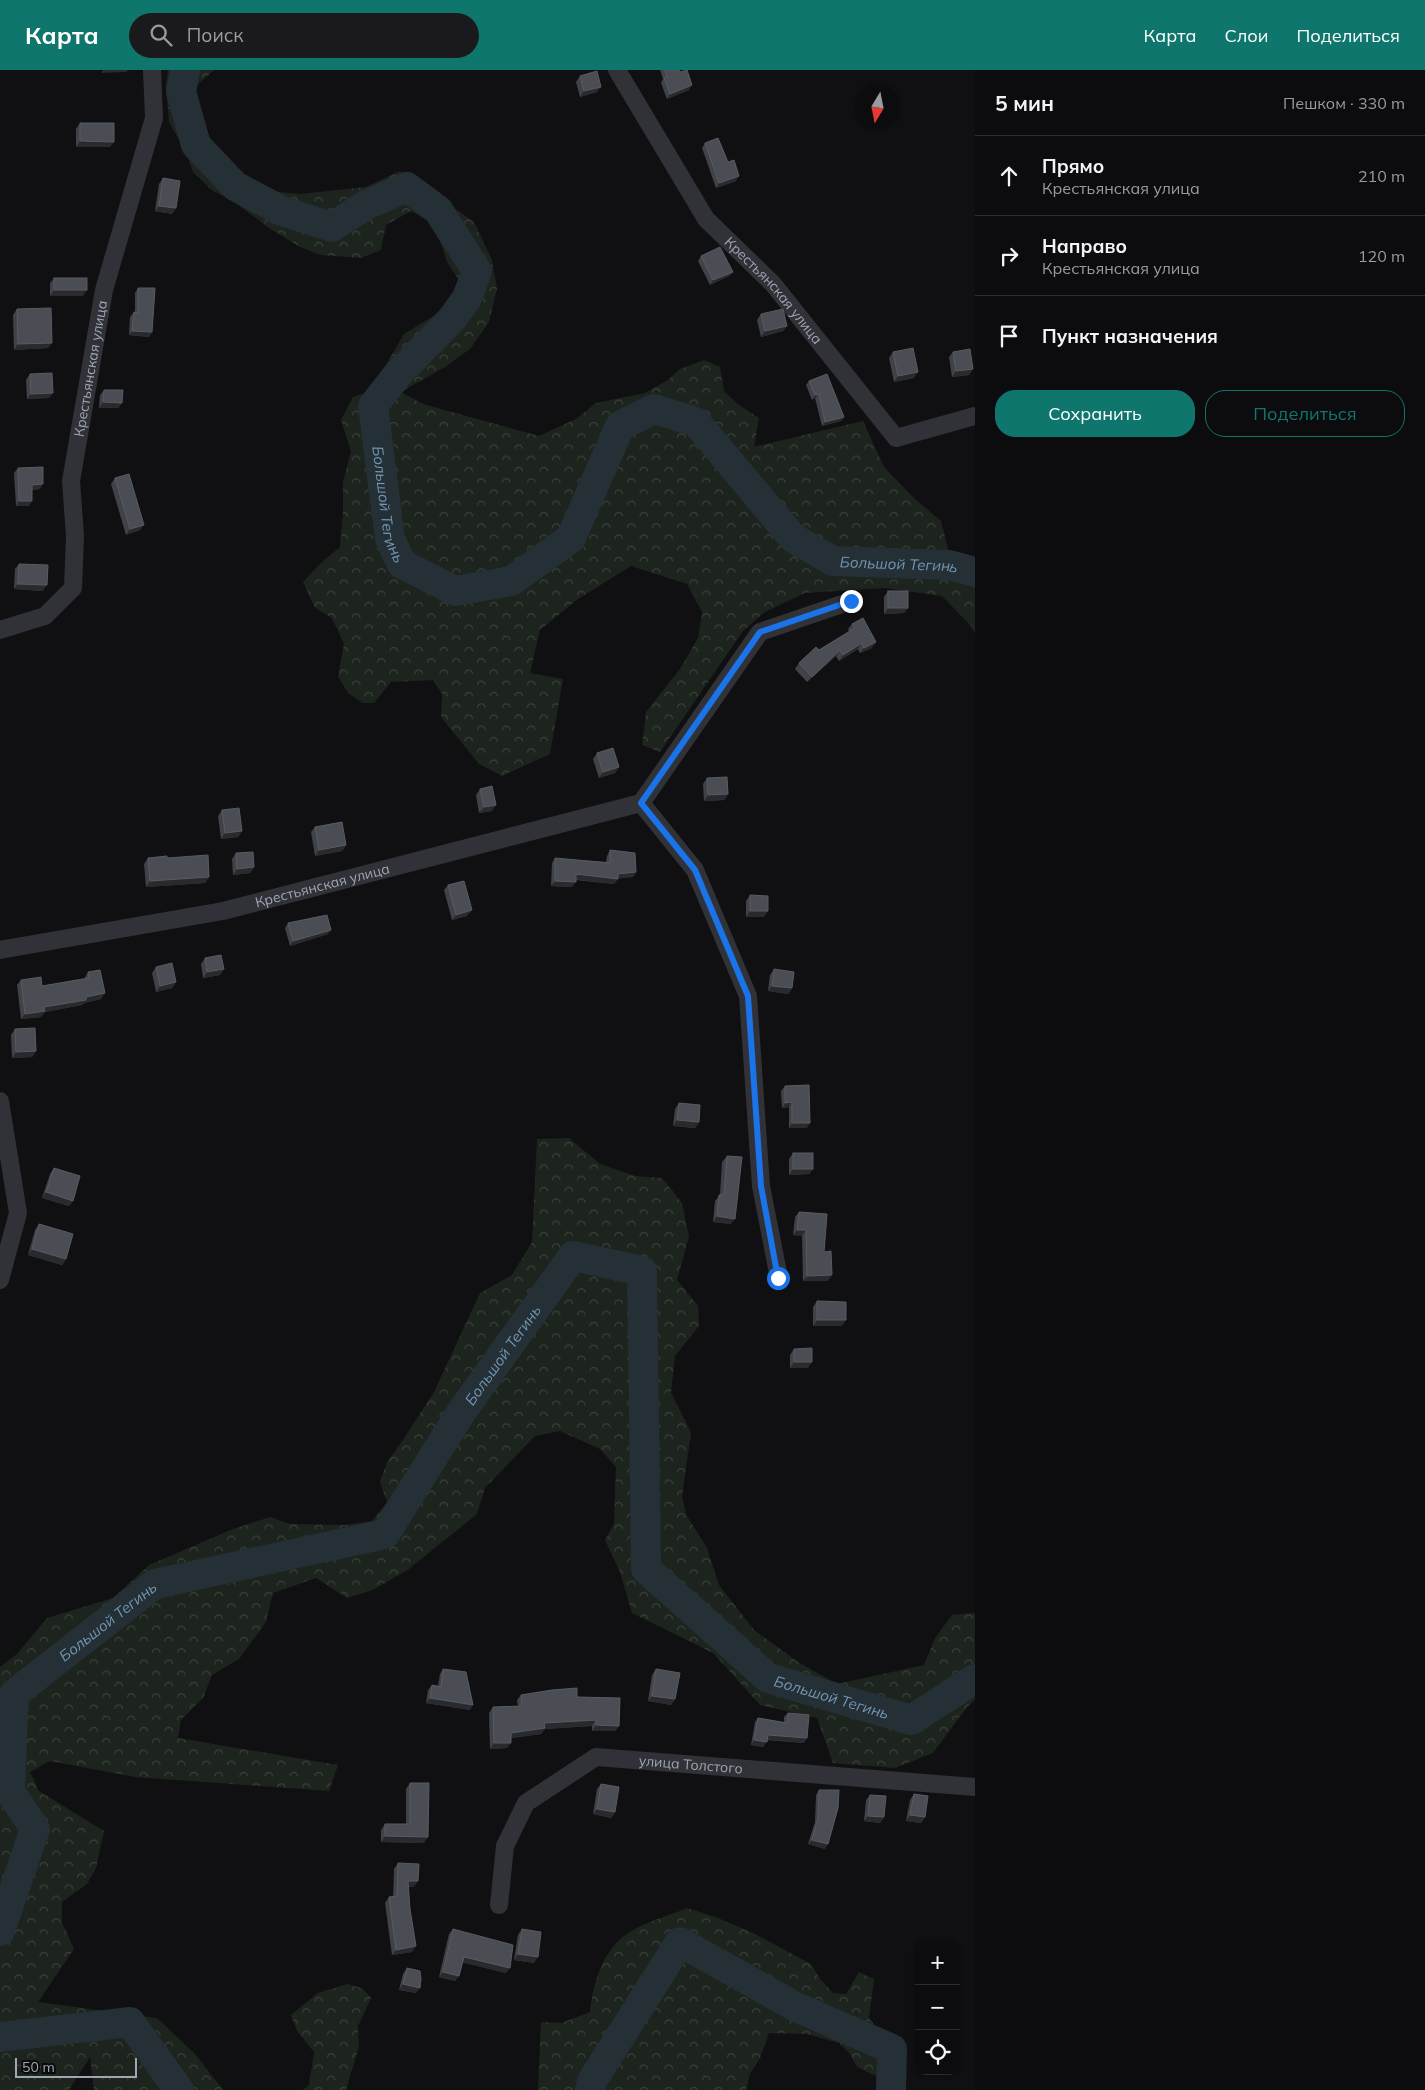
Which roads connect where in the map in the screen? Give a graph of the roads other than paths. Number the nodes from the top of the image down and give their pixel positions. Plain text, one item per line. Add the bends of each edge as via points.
1 (152, 70) edge
2 (617, 70) edge
3 (975, 416) edge
4 (851, 601) dead end
5 (0, 630) edge
6 (641, 803) junction
7 (0, 950) edge
8 (0, 1100) edge
9 (778, 1278) dead end
10 (0, 1280) edge
11 (975, 1787) edge
12 (498, 1905) dead end

1 - 5 street, Крестьянская улица via 154,118 104,290 71,480 75,536 73,588 45,616
2 - 3 street, Крестьянская улица via 706,219 773,284 896,438
4 - 6 street via 760,632
6 - 7 street, Крестьянская улица via 223,911
6 - 9 street via 695,870 748,996 761,1186
8 - 10 street via 18,1213
11 - 12 street, улица Толстого via 596,1757 526,1804 505,1846

